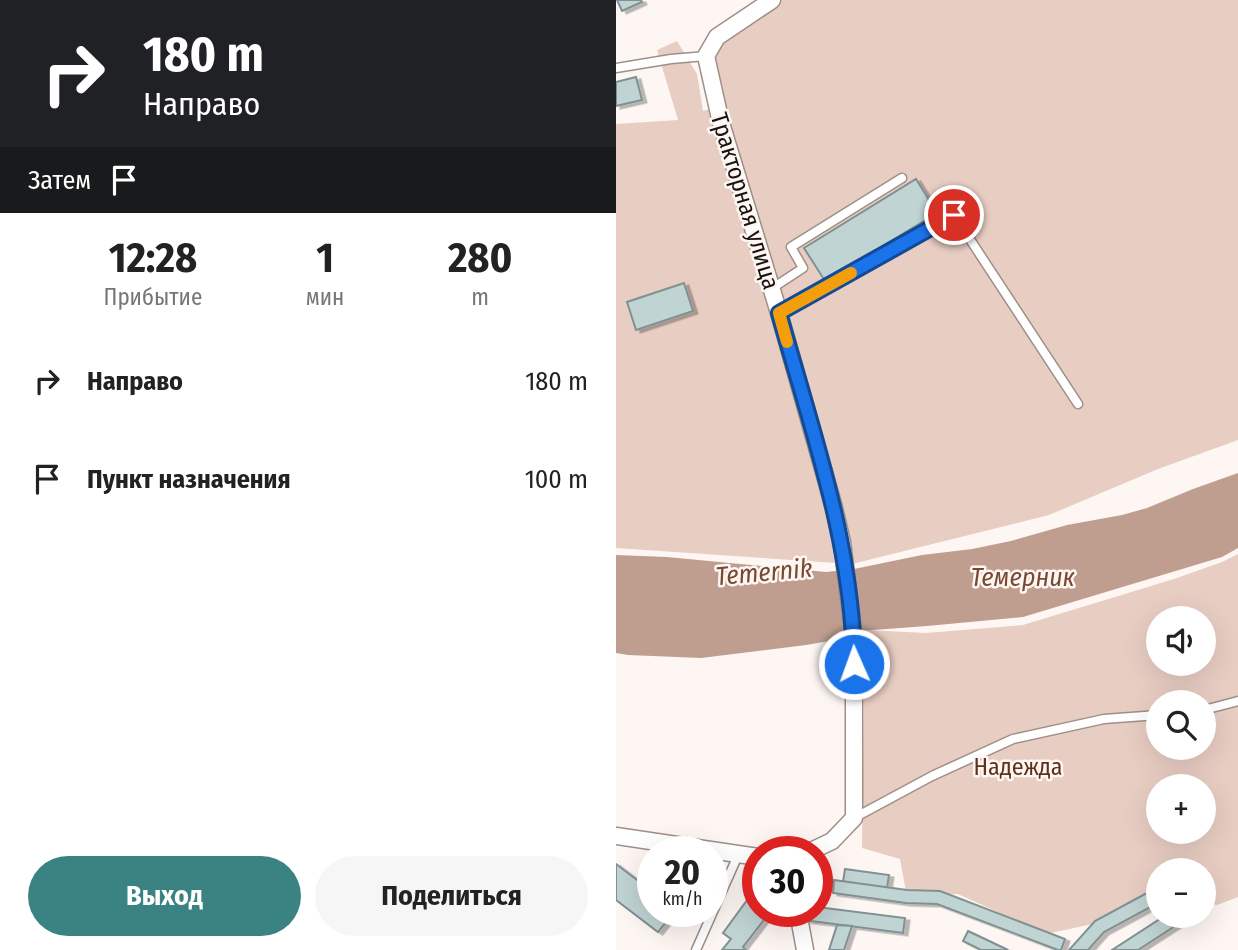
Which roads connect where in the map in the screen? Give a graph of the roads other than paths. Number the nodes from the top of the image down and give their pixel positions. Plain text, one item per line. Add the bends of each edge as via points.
1 (772, 0) edge
2 (706, 56) junction
3 (616, 68) edge
4 (902, 178) dead end
5 (771, 289) junction
6 (779, 313) junction
7 (1078, 404) dead end
8 (1238, 701) edge
9 (1216, 707) edge
10 (1146, 716) edge
11 (854, 818) junction
12 (616, 836) edge
13 (833, 840) edge
14 (739, 853) junction
15 (742, 854) edge
16 (801, 927) edge
17 (696, 950) edge
18 (805, 950) edge

1 - 2 street via 717,37
2 - 3 lane
2 - 5 street, Тракторная улица via 720,123
4 - 5 lane via 791,247 803,268
5 - 6 street, Тракторная улица
6 - 7 lane via 954,215
6 - 11 street, Тракторная улица via 842,542 853,636
8 - 9 lane
10 - 11 lane via 1104,719 1013,738
11 - 13 street
12 - 14 street
14 - 15 street
14 - 17 lane
16 - 18 street

